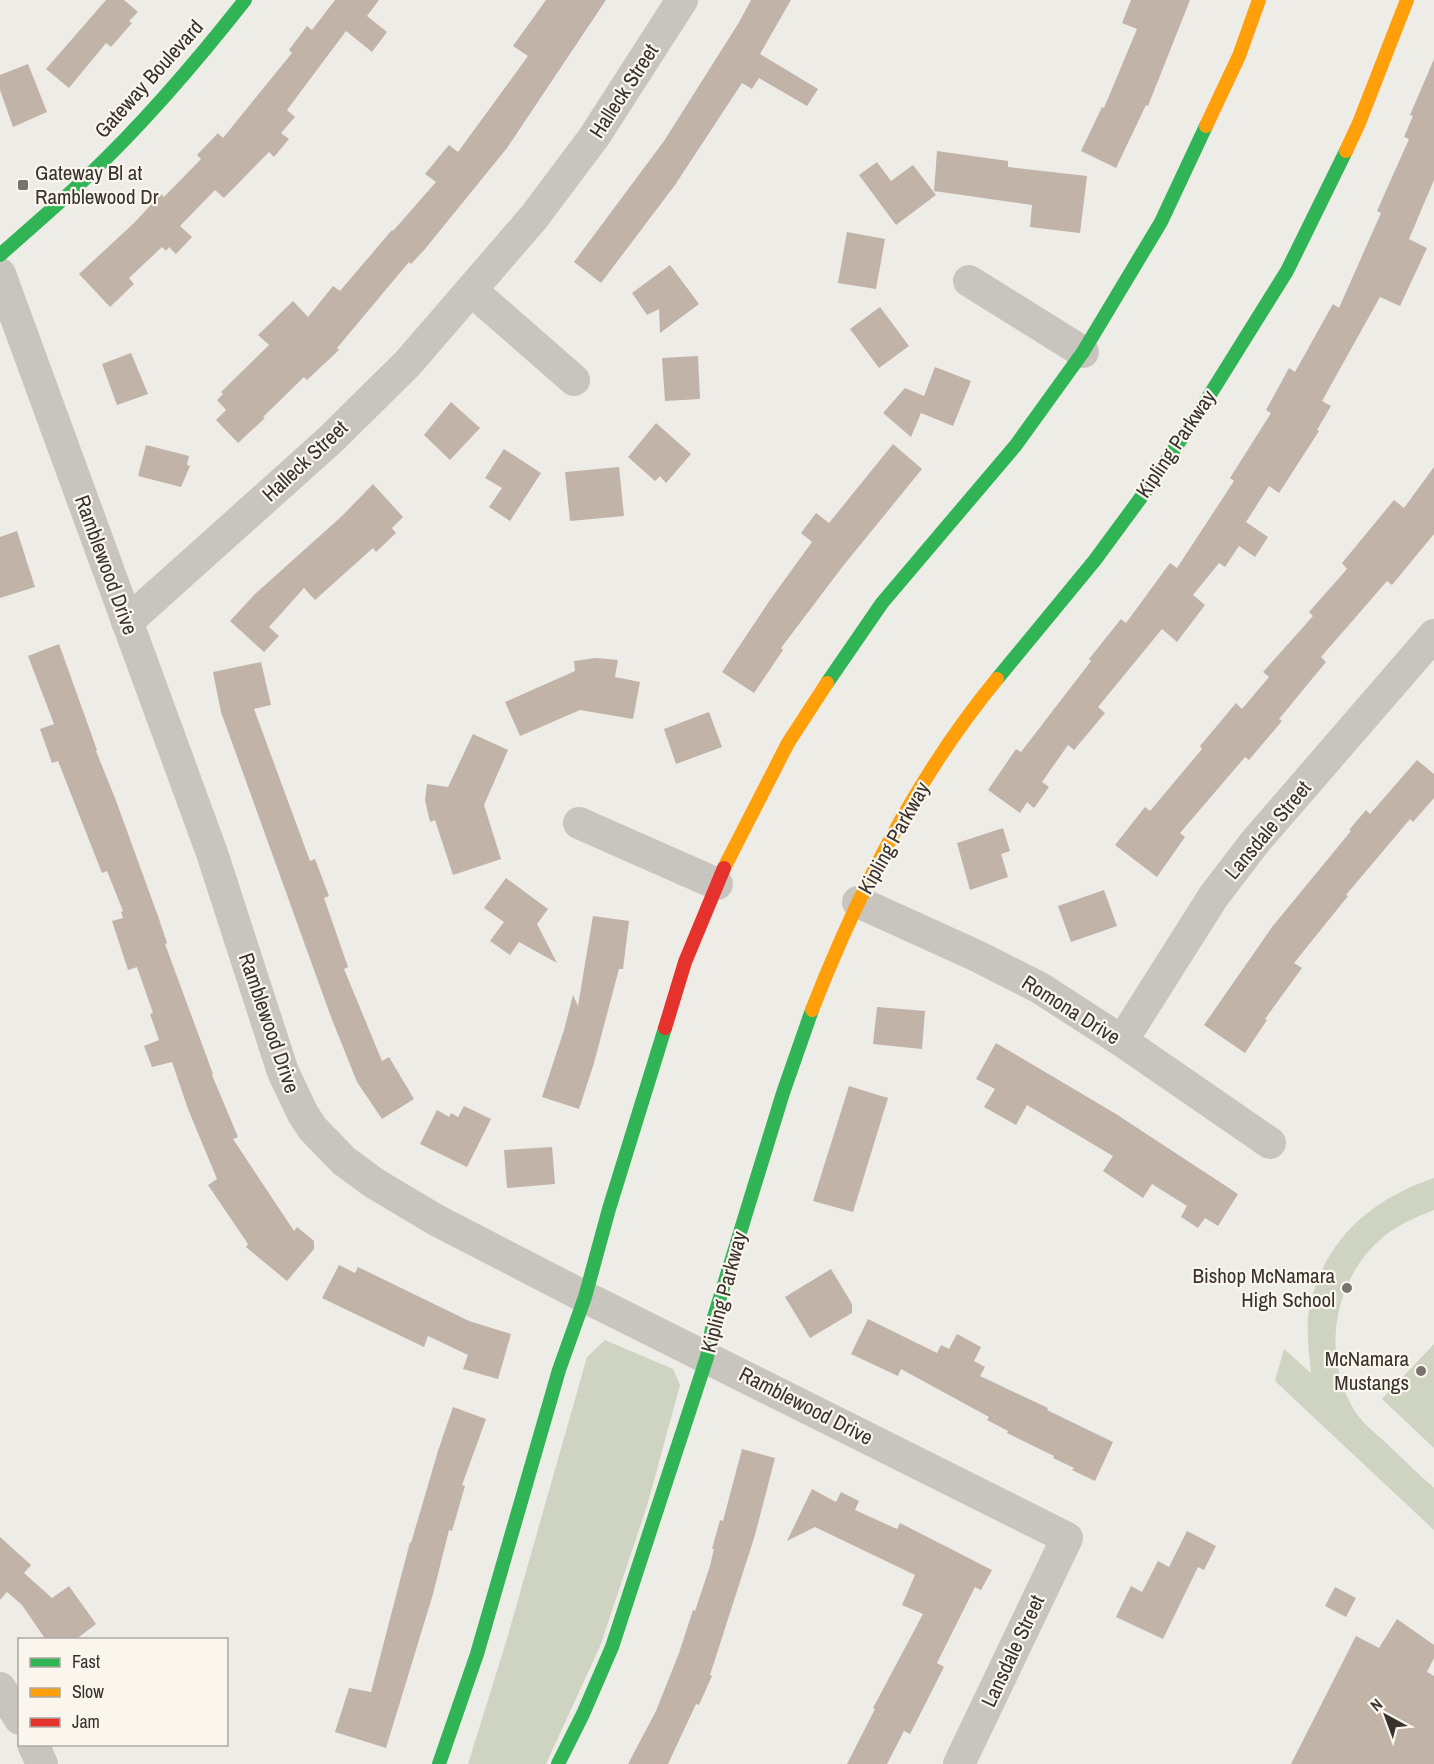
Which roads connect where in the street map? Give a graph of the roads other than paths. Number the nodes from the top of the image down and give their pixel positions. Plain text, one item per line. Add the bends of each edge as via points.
1 (245, 0) edge
2 (682, 0) edge
3 (1259, 0) edge
4 (1407, 0) edge
5 (0, 255) edge
6 (0, 274) edge
7 (969, 281) dead end
8 (471, 290) junction
9 (1083, 352) junction
10 (574, 380) dead end
11 (127, 622) junction
12 (1434, 635) edge
13 (579, 823) dead end
14 (717, 884) junction
15 (858, 902) junction
16 (1122, 1041) junction
17 (1270, 1143) dead end
18 (585, 1297) junction
19 (707, 1357) junction
20 (1066, 1538) joint
21 (0, 1688) edge
22 (18, 1716) edge
23 (34, 1746) edge
24 (42, 1764) edge
25 (439, 1764) edge
26 (558, 1764) edge
27 (960, 1764) edge

1 - 5 street, Gateway Boulevard via 189,70 137,126
2 - 8 street, Halleck Street via 594,137 534,217
3 - 9 street via 1239,56 1161,222
4 - 15 street, Kipling Parkway via 1359,123 1287,271 1145,492 971,712 916,794
6 - 11 street, Ramblewood Drive
7 - 9 street
8 - 10 street
8 - 11 street, Halleck Street via 408,363 330,440
9 - 14 street via 1016,445 882,603 788,743
11 - 18 street, Ramblewood Drive via 212,853 283,1072 303,1114 328,1146 374,1183 436,1220
12 - 16 street, Lansdale Street via 1255,842 1213,897
13 - 14 street
14 - 18 street via 685,962
15 - 16 street, Romona Drive via 1040,988
15 - 19 street, Kipling Parkway via 830,963 783,1093 714,1317
16 - 17 street, Romona Drive
18 - 19 street, Ramblewood Drive
18 - 25 street via 477,1654
19 - 20 street, Ramblewood Drive
19 - 26 street, Kipling Parkway via 612,1647
20 - 27 street, Lansdale Street
21 - 22 street
23 - 24 street

